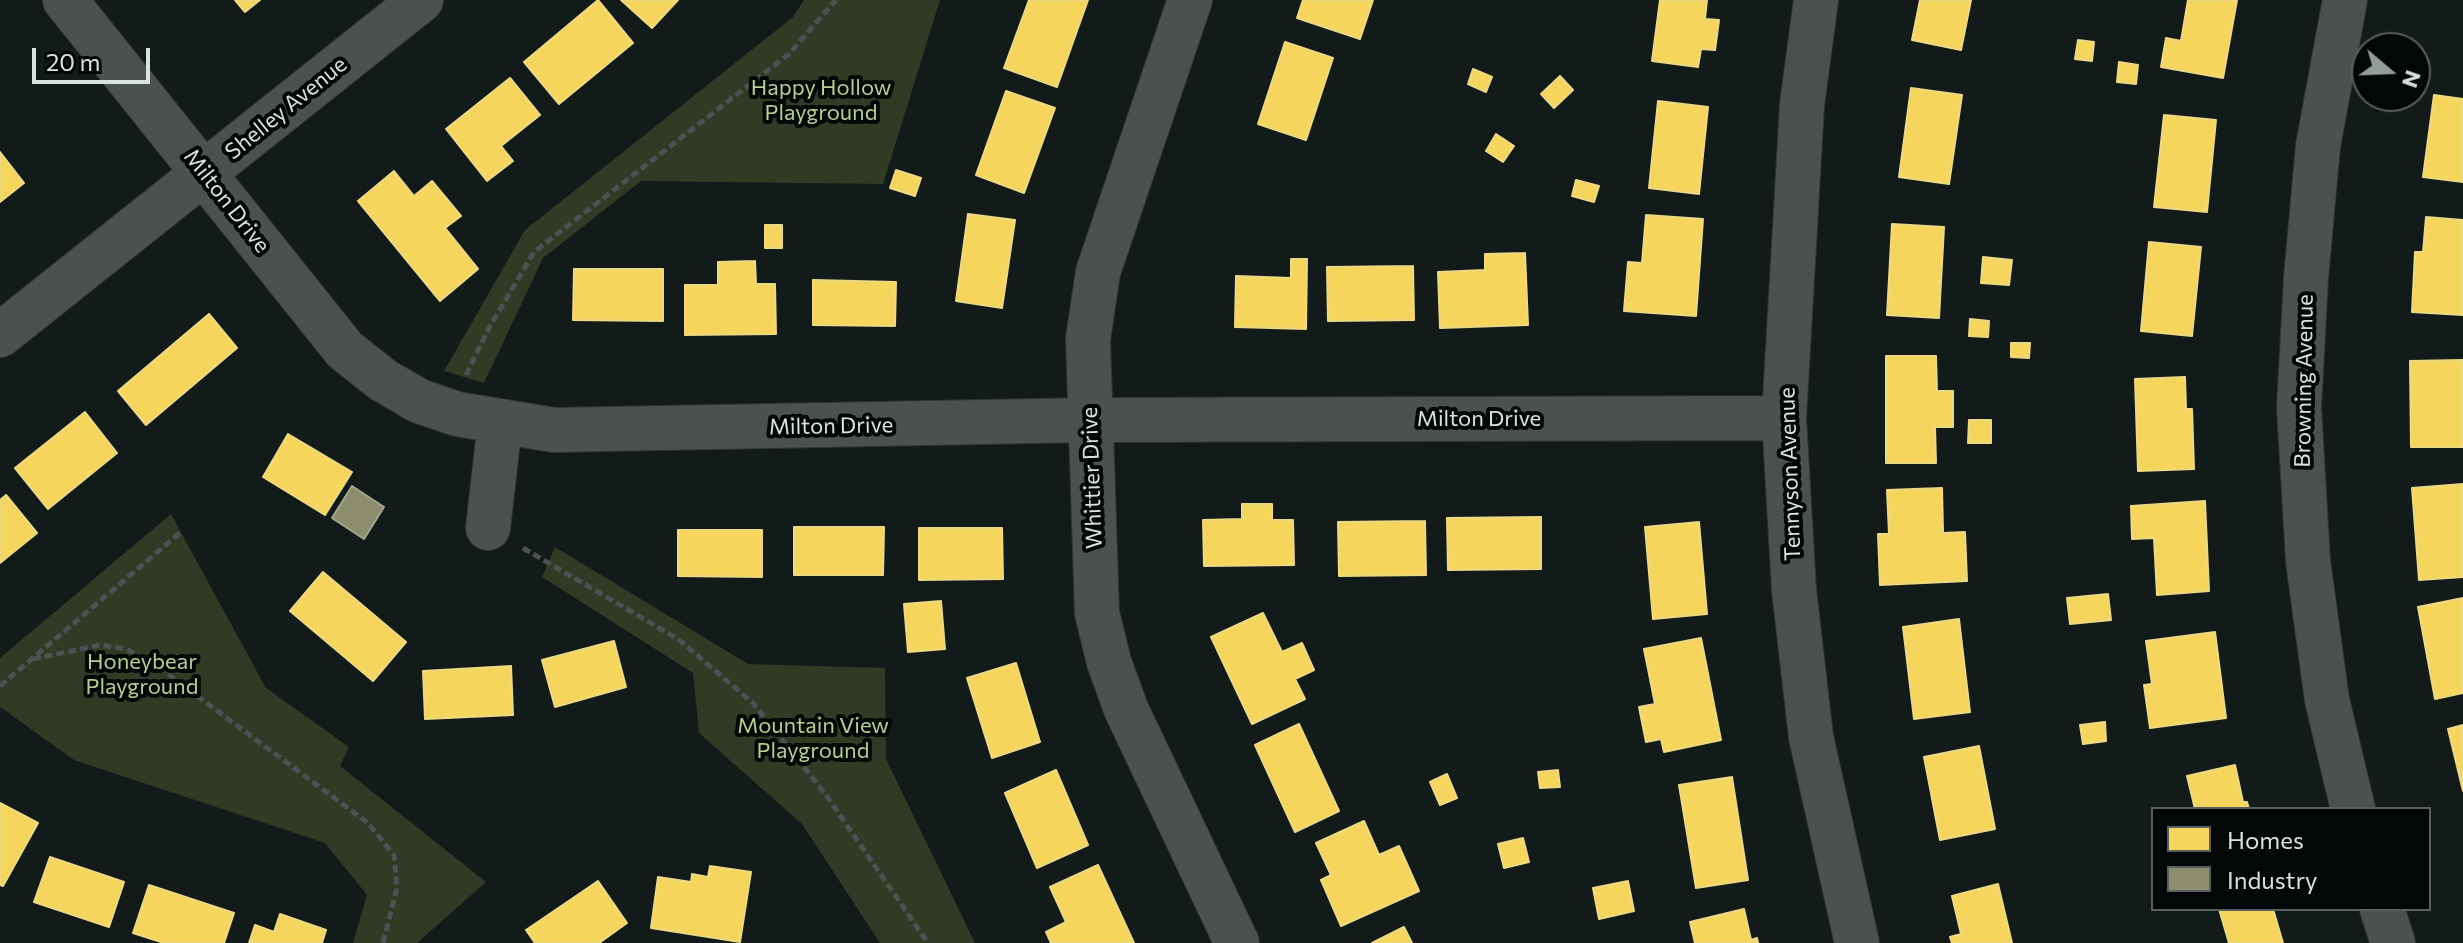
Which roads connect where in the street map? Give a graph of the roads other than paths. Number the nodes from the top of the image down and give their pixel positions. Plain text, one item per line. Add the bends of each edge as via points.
1 (65, 0) edge
2 (421, 0) edge
3 (1190, 0) edge
4 (1816, 0) edge
5 (2345, 0) edge
6 (205, 173) junction
7 (0, 335) edge
8 (1784, 418) junction
9 (1089, 420) junction
10 (500, 423) junction
11 (488, 528) road end
12 (2353, 807) edge
13 (2383, 911) edge
14 (1237, 943) edge
15 (1857, 943) edge
16 (2393, 943) edge

1 - 6 street, Milton Drive
2 - 6 street, Shelley Avenue
3 - 9 street, Whittier Drive via 1098,272 1088,339
4 - 8 street, Tennyson Avenue via 1802,105
5 - 12 street, Browning Avenue via 2318,146 2299,407 2310,576 2327,700
6 - 7 street, Shelley Avenue
6 - 10 street, Milton Drive via 345,350 419,401
8 - 9 street, Milton Drive
8 - 15 street, Tennyson Avenue via 1794,590 1811,737
9 - 10 street, Milton Drive via 601,430
9 - 14 street, Whittier Drive via 1097,613 1109,662
10 - 11 street
13 - 16 street

